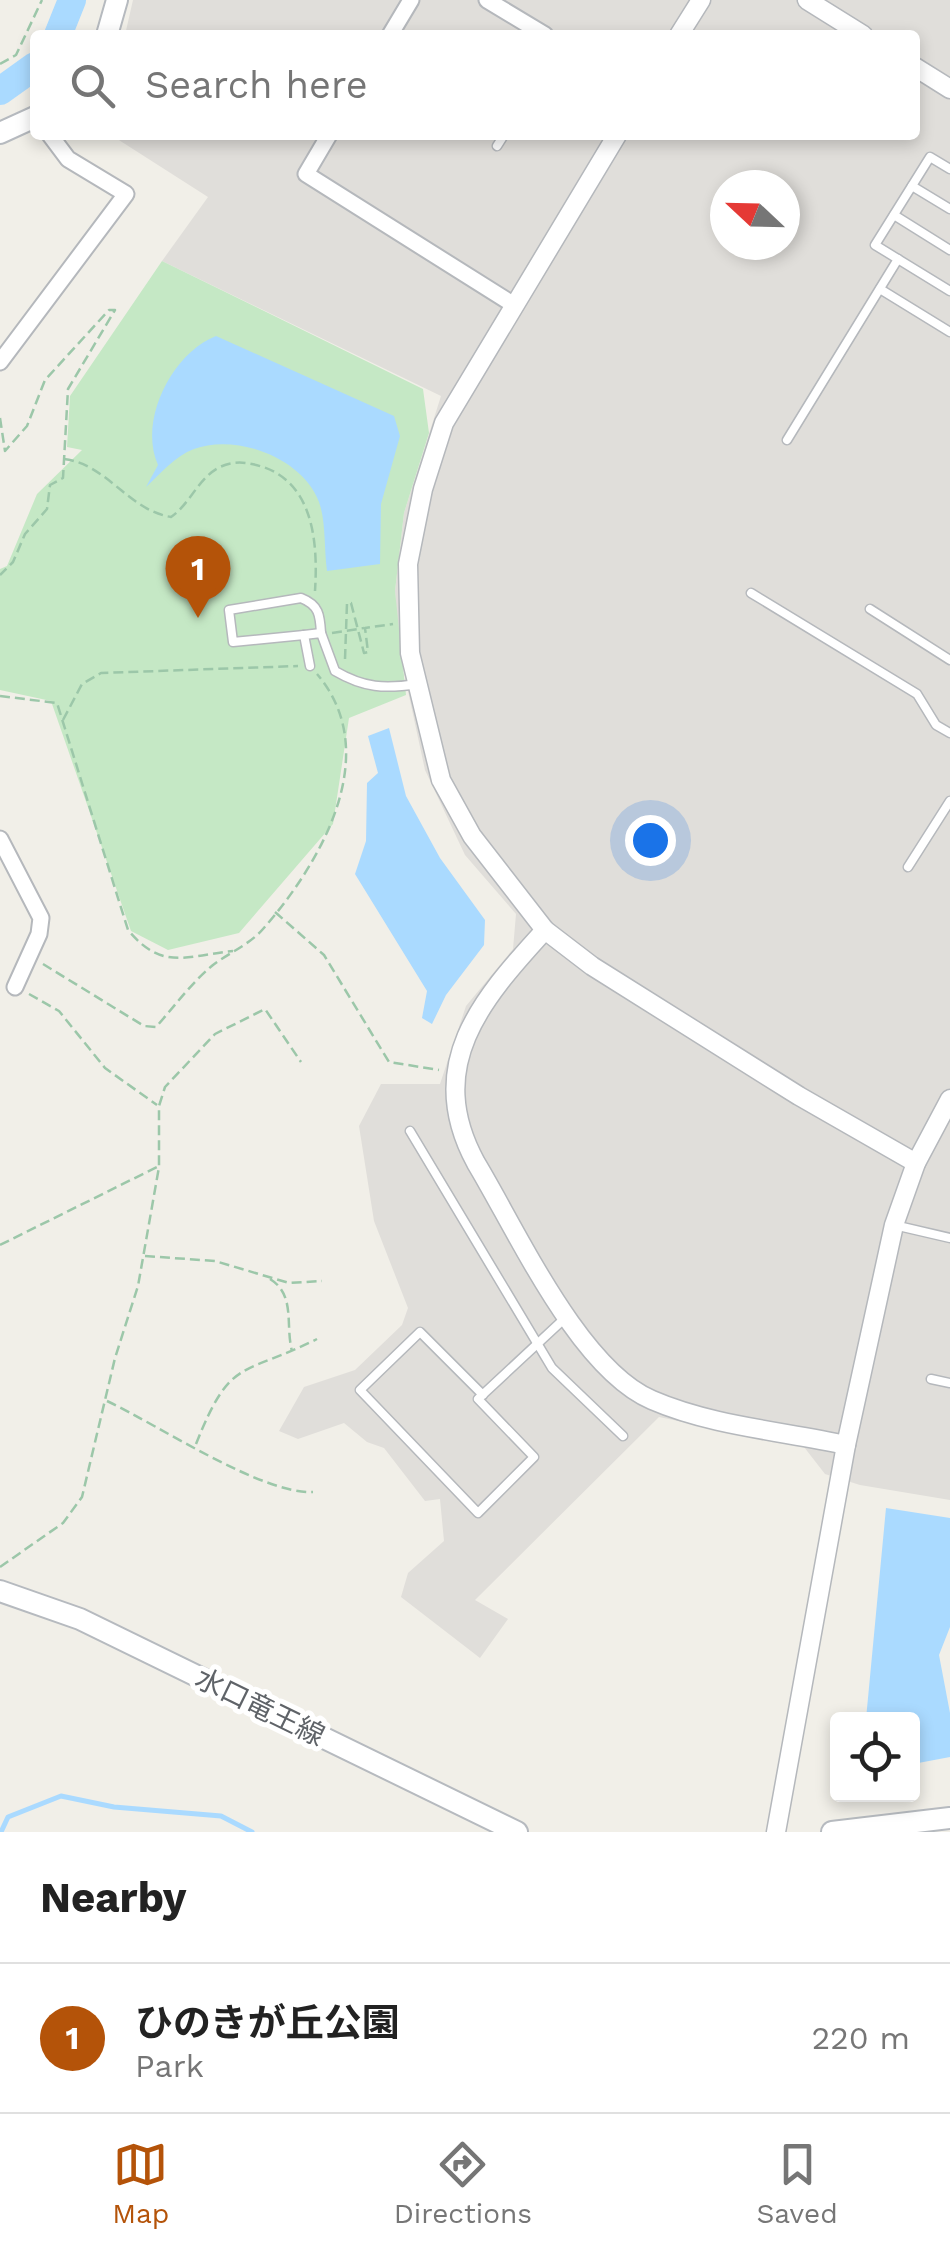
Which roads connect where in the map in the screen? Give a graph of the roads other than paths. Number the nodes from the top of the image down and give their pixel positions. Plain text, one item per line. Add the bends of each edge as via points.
1 (118, 0) edge
2 (412, 0) edge
3 (487, 0) edge
4 (701, 0) edge
5 (807, 0) edge
6 (108, 30) edge
7 (393, 30) edge
8 (537, 30) edge
9 (682, 30) edge
10 (854, 30) edge
11 (920, 71) edge
12 (950, 89) edge
13 (30, 120) edge
14 (0, 134) edge
15 (54, 140) edge
16 (326, 140) edge
17 (501, 140) edge
18 (613, 140) edge
19 (497, 146) dead end
20 (950, 169) edge
21 (912, 186) junction
22 (950, 209) edge
23 (894, 215) junction
24 (950, 250) edge
25 (898, 259) junction
26 (880, 289) junction
27 (950, 291) edge
28 (514, 305) junction
29 (950, 332) edge
30 (0, 362) edge
31 (788, 440) dead end
32 (750, 593) dead end
33 (870, 609) dead end
34 (322, 633) junction
35 (304, 635) junction
36 (950, 660) edge
37 (310, 666) road end
38 (417, 684) junction
39 (950, 733) edge
40 (950, 800) edge
41 (0, 839) edge
42 (908, 867) dead end
43 (545, 930) junction
44 (16, 987) road end
45 (950, 1100) edge
46 (410, 1131) dead end
47 (916, 1163) junction
48 (894, 1225) junction
49 (950, 1238) edge
50 (568, 1316) junction
51 (536, 1344) junction
52 (931, 1379) dead end
53 (950, 1382) edge
54 (483, 1394) junction
55 (623, 1436) dead end
56 (846, 1445) junction
57 (0, 1591) edge
58 (950, 1818) edge
59 (517, 1832) edge
60 (776, 1832) edge
61 (832, 1832) edge

1 - 6 main road
2 - 7 street
3 - 8 street
4 - 9 street
5 - 10 street
11 - 12 street
13 - 14 main road
15 - 30 street via 68,159 126,194
16 - 28 street via 306,174
17 - 19 lane
18 - 28 street
20 - 21 lane via 930,156
21 - 22 lane
21 - 23 lane
23 - 24 lane
23 - 25 lane via 875,245
25 - 26 lane
25 - 27 lane
26 - 29 lane
26 - 31 lane
28 - 38 street via 444,423 423,489 408,564
32 - 39 lane via 917,694 936,725
33 - 36 lane
34 - 35 lane
34 - 35 lane via 320,614 301,598 229,610 233,642
34 - 38 lane via 335,672 355,683 382,689
35 - 37 lane
38 - 43 street via 442,780 472,836
40 - 42 lane
41 - 44 street via 41,918
43 - 47 street via 640,996
43 - 50 street via 476,1010 455,1072 457,1110 466,1144
45 - 47 street
46 - 51 lane
47 - 48 street
48 - 49 lane
48 - 56 street
50 - 51 lane
50 - 56 street via 592,1356 648,1398 686,1413
51 - 54 lane
51 - 55 lane
52 - 53 lane
54 - 54 lane via 478,1399 534,1457 478,1513 360,1390 420,1332
56 - 60 street
57 - 59 main road, 水口竜王線 via 80,1619
58 - 61 main road

